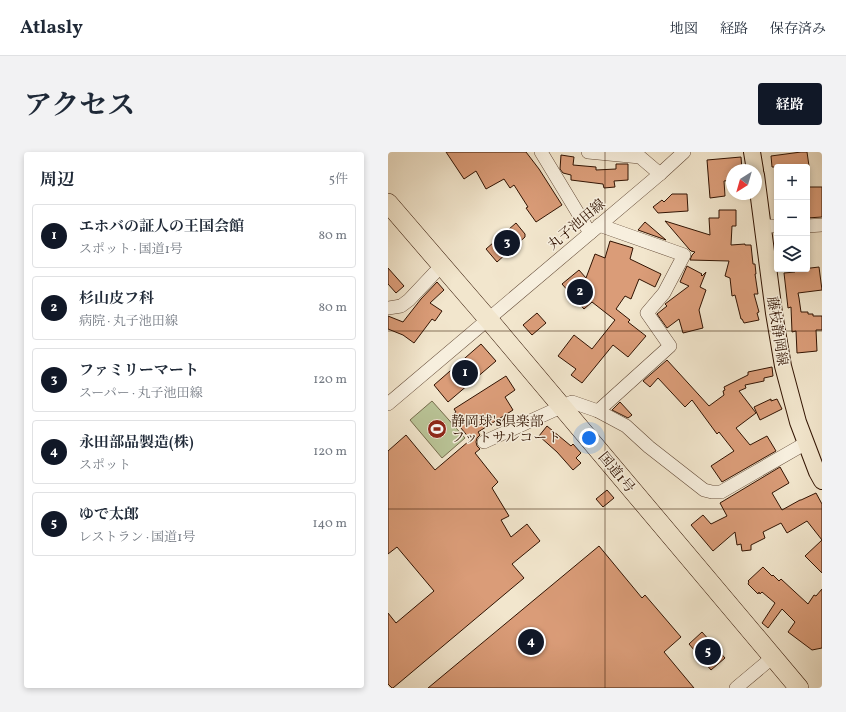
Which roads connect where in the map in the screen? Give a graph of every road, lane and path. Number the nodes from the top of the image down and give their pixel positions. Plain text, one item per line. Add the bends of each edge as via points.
1 (541, 152) edge
2 (588, 152) edge
3 (684, 152) edge
4 (752, 152) edge
5 (754, 164) edge
6 (660, 174) junction
7 (762, 197) edge
8 (388, 203) edge
9 (770, 226) edge
10 (810, 226) edge
11 (822, 226) edge
12 (595, 229) junction
13 (442, 265) junction
14 (388, 308) edge
15 (488, 319) junction
16 (388, 404) edge
17 (562, 406) junction
18 (598, 411) junction
19 (484, 442) dead end
20 (806, 443) junction
21 (822, 481) edge
22 (773, 657) junction
23 (736, 688) edge
24 (799, 688) edge

1 - 12 street
2 - 6 street via 640,157
3 - 6 street, 丸子池田線
4 - 5 main road
6 - 12 street, 丸子池田線
7 - 9 main road, 藤枝静岡線
8 - 13 highway, 国道1号
9 - 20 main road, 藤枝静岡線 via 774,313 783,366
10 - 11 street
12 - 15 street, 丸子池田線
12 - 18 street via 684,254 664,293 647,313 670,346
13 - 14 street via 409,300 401,306
13 - 15 highway, 国道1号
15 - 16 street, 丸子池田線
15 - 17 highway, 国道1号
17 - 18 street via 572,402
17 - 19 street
17 - 22 highway, 国道1号
18 - 20 street via 626,426 704,490 712,492 721,492
20 - 21 main road, 藤枝静岡線
22 - 23 street
22 - 24 highway, 国道1号

